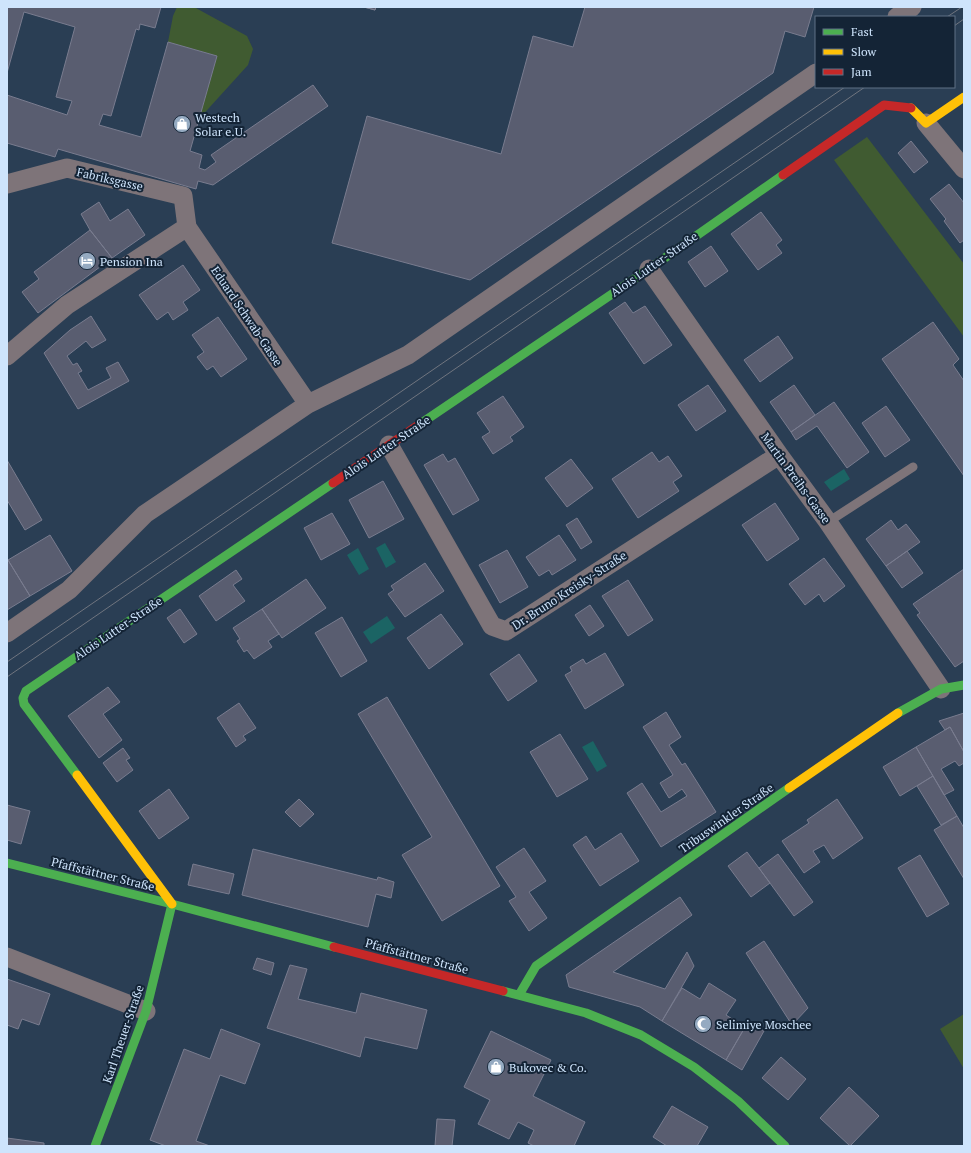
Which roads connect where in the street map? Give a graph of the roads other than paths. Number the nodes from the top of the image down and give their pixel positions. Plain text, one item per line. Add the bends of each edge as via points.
1 (912, 7) edge
2 (899, 16) edge
3 (815, 74) edge
4 (964, 97) edge
5 (926, 123) junction
6 (964, 169) edge
7 (7, 184) edge
8 (186, 227) junction
9 (649, 269) junction
10 (7, 356) edge
11 (308, 404) junction
12 (389, 445) junction
13 (779, 455) junction
14 (913, 467) dead end
15 (828, 522) junction
16 (7, 633) edge
17 (964, 685) edge
18 (941, 689) junction
19 (7, 863) edge
20 (172, 904) junction
21 (7, 957) edge
22 (519, 995) junction
23 (146, 1011) junction
24 (95, 1146) edge
25 (785, 1146) edge

1 - 2 street
3 - 11 street via 408,355
4 - 5 street
5 - 6 street
5 - 9 street, Alois Lutter-Straße via 910,107 884,105
7 - 8 street, Fabriksgasse via 67,168 183,196
8 - 10 street via 67,305
8 - 11 street, Eduard Schwab-Gasse
9 - 12 street, Alois Lutter-Straße
9 - 13 street, Martin Preihs-Gasse
11 - 16 street via 145,514 69,590
12 - 13 street, Dr. Bruno Kreisky-Straße via 492,626 506,631
12 - 20 street, Alois Lutter-Straße via 26,691 24,704
13 - 15 street, Martin Preihs-Gasse
14 - 15 lane
15 - 18 street, Martin Preihs-Gasse
17 - 18 street, Tribuswinkler Straße
18 - 22 street, Tribuswinkler Straße via 900,711 536,966
19 - 20 street, Pfaffstättner Straße
20 - 22 street, Pfaffstättner Straße
20 - 23 street, Karl Theuer-Straße
21 - 23 street
22 - 25 street, Pfaffstättner Straße via 586,1013 641,1035 694,1067 738,1101
23 - 24 street, Karl Theuer-Straße

